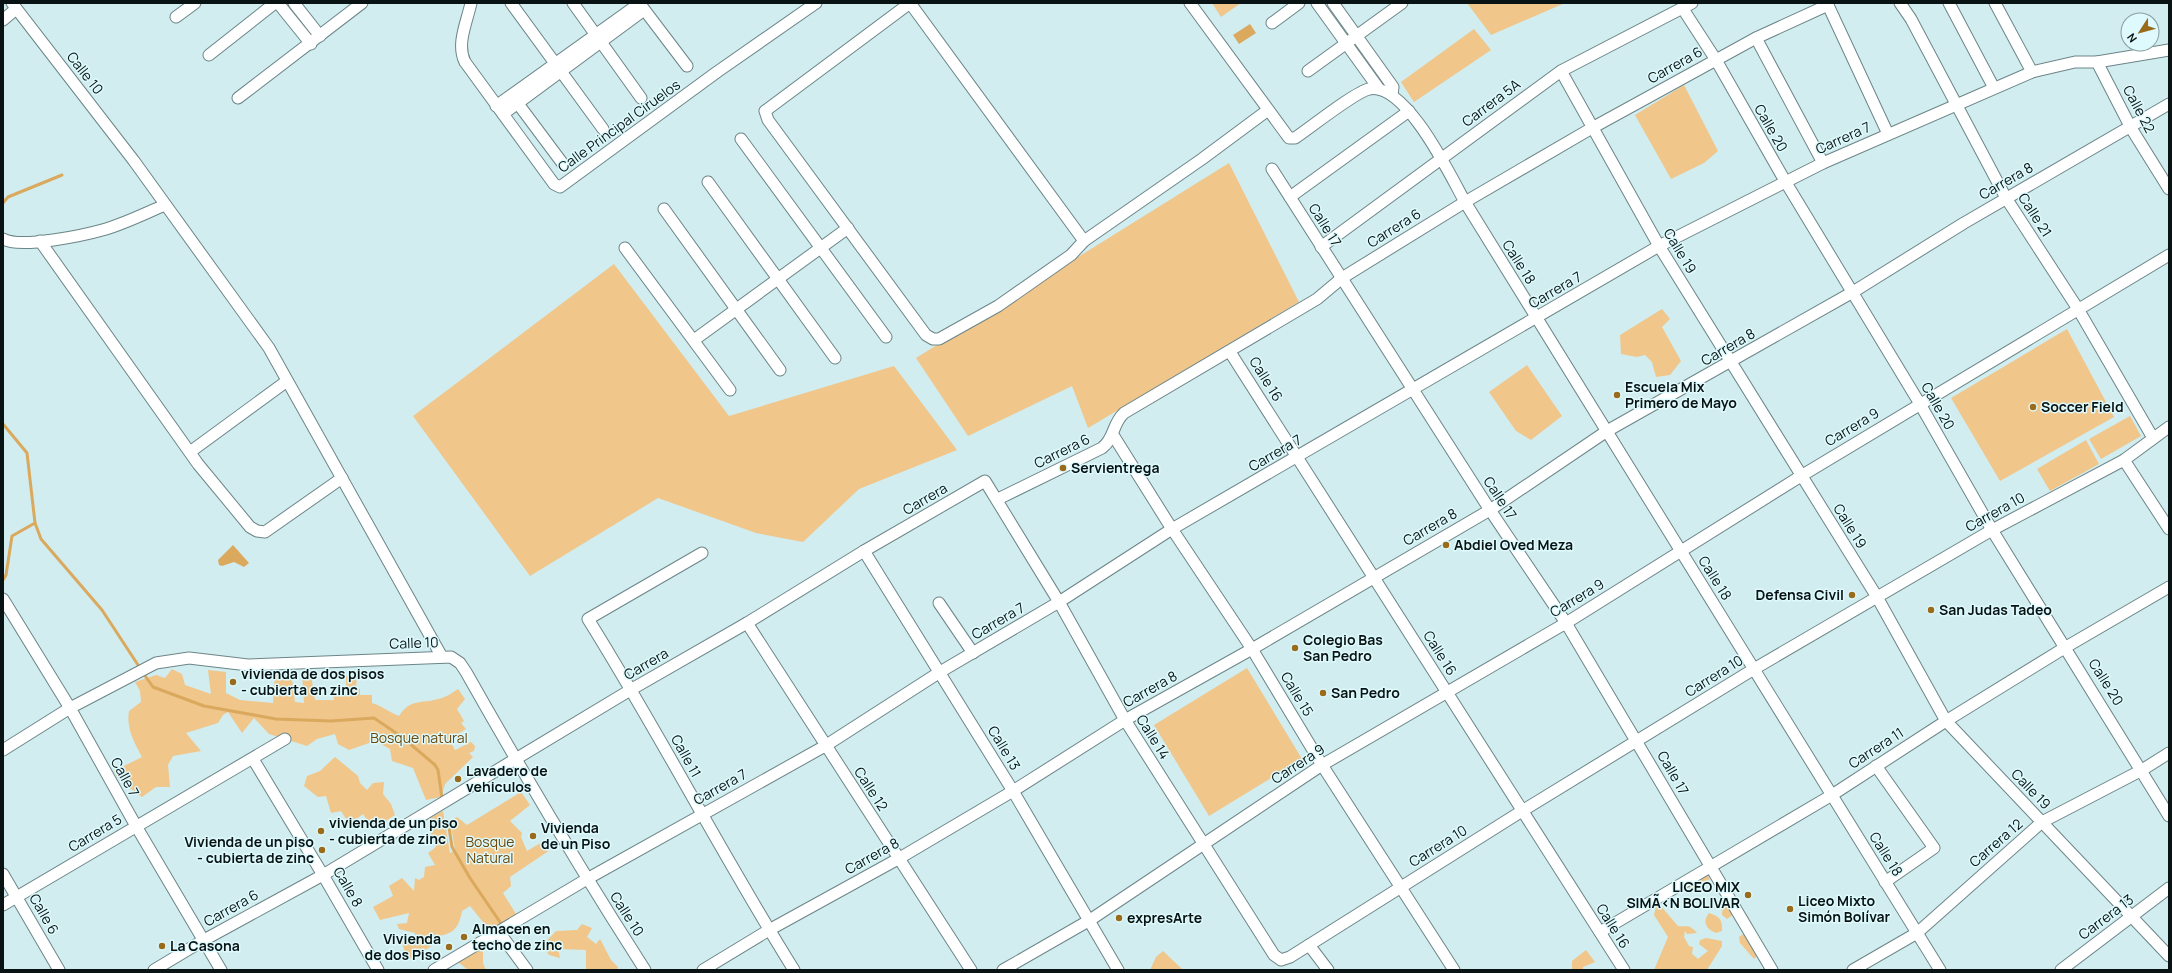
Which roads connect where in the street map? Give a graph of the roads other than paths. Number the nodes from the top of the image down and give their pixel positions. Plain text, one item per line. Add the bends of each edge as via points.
1 (195, 3) edge
2 (277, 3) edge
3 (294, 3) edge
4 (362, 3) edge
5 (471, 3) edge
6 (511, 3) edge
7 (573, 3) edge
8 (816, 3) edge
9 (910, 3) edge
10 (1190, 3) edge
11 (1299, 3) edge
12 (1317, 3) edge
13 (1332, 3) edge
14 (1402, 3) edge
15 (1900, 3) edge
16 (1949, 3) edge
17 (1995, 3) edge
18 (1828, 4) edge
19 (641, 5) edge
20 (14, 6) edge
21 (1688, 6) edge
22 (176, 17) dead end
23 (3, 20) edge
24 (1272, 23) dead end
25 (320, 36) junction
26 (1356, 36) junction
27 (598, 38) junction
28 (1756, 38) junction
29 (311, 44) junction
30 (1346, 44) junction
31 (2169, 50) edge
32 (209, 55) dead end
33 (1716, 60) junction
34 (2097, 62) junction
35 (686, 66) dead end
36 (558, 67) junction
37 (1561, 70) junction
38 (1308, 71) dead end
39 (1382, 72) junction
40 (2032, 72) junction
41 (1372, 79) junction
42 (1994, 88) junction
43 (1379, 89) junction
44 (1392, 95) junction
45 (238, 98) dead end
46 (641, 98) dead end
47 (515, 99) junction
48 (2169, 104) edge
49 (1956, 105) junction
50 (500, 110) junction
51 (1268, 110) junction
52 (1408, 111) junction
53 (1592, 128) junction
54 (2131, 128) junction
55 (603, 129) dead end
56 (1888, 134) junction
57 (741, 139) dead end
58 (1442, 158) junction
59 (1824, 163) junction
60 (563, 164) dead end
61 (1272, 168) dead end
62 (708, 182) dead end
63 (1785, 182) junction
64 (2169, 189) edge
65 (1290, 197) junction
66 (2006, 198) junction
67 (1465, 202) junction
68 (165, 205) junction
69 (664, 209) dead end
70 (848, 228) junction
71 (3, 239) edge
72 (40, 241) junction
73 (1084, 241) junction
74 (1659, 246) junction
75 (1321, 247) junction
76 (624, 248) dead end
77 (821, 248) junction
78 (2169, 255) edge
79 (1342, 278) junction
80 (778, 280) junction
81 (1853, 292) junction
82 (737, 309) junction
83 (2078, 309) junction
84 (1536, 318) junction
85 (886, 337) dead end
86 (694, 340) junction
87 (1230, 352) junction
88 (836, 358) dead end
89 (1732, 362) junction
90 (780, 370) dead end
91 (288, 382) junction
92 (1413, 389) junction
93 (730, 390) dead end
94 (1920, 404) junction
95 (2169, 427) edge
96 (1607, 432) junction
97 (1113, 435) junction
98 (2154, 438) junction
99 (190, 452) junction
100 (1297, 457) junction
101 (2124, 460) junction
102 (1801, 476) junction
103 (342, 478) junction
104 (985, 481) joint
105 (998, 499) junction
106 (1490, 510) junction
107 (1172, 529) junction
108 (2169, 529) edge
109 (1992, 530) junction
110 (864, 551) junction
111 (1681, 552) junction
112 (702, 553) dead end
113 (1374, 578) junction
114 (2169, 587) edge
115 (1877, 597) junction
116 (3, 599) edge
117 (1059, 602) junction
118 (939, 603) dead end
119 (747, 623) junction
120 (1566, 623) junction
121 (2066, 647) junction
122 (1252, 649) junction
123 (973, 653) junction
124 (442, 657) junction
125 (1754, 669) junction
126 (940, 672) junction
127 (632, 689) junction
128 (1447, 693) junction
129 (70, 708) junction
130 (1125, 720) junction
131 (1946, 721) junction
132 (285, 739) dead end
133 (1638, 742) junction
134 (825, 746) junction
135 (3, 750) edge
136 (2169, 753) edge
137 (252, 759) junction
138 (516, 761) junction
139 (1322, 765) junction
140 (1876, 766) junction
141 (2142, 770) junction
142 (1013, 791) junction
143 (1832, 795) junction
144 (1522, 811) junction
145 (701, 814) junction
146 (2169, 816) edge
147 (2042, 822) junction
148 (136, 826) junction
149 (1203, 845) junction
150 (898, 859) junction
151 (1710, 867) junction
152 (3, 874) edge
153 (323, 875) junction
154 (587, 879) junction
155 (1885, 882) junction
156 (1401, 887) junction
157 (2169, 888) edge
158 (16, 898) junction
159 (3, 905) edge
160 (2131, 917) junction
161 (1090, 920) junction
162 (769, 930) junction
163 (499, 932) junction
164 (1600, 932) junction
165 (1917, 933) junction
166 (204, 940) junction
167 (1309, 945) junction
168 (2169, 956) edge
169 (1281, 960) joint
170 (1115, 966) edge
171 (59, 970) edge
172 (154, 970) edge
173 (221, 970) edge
174 (378, 970) edge
175 (434, 970) edge
176 (528, 970) edge
177 (645, 970) edge
178 (702, 970) edge
179 (794, 970) edge
180 (971, 970) edge
181 (1003, 970) edge
182 (1328, 970) edge
183 (1454, 970) edge
184 (1624, 970) edge
185 (1772, 970) edge
186 (1853, 970) edge
187 (1940, 970) edge
188 (2061, 970) edge

1 - 22 street
2 - 29 street
2 - 32 street
3 - 25 street
4 - 25 street
5 - 50 street, Calle Principal Ciruelos via 461,54
6 - 36 street
7 - 27 street
8 - 50 street, Calle Principal Ciruelos via 560,187 554,184
9 - 70 street via 765,111 768,120
9 - 73 street
10 - 51 street
11 - 24 street
12 - 30 street
13 - 26 street
14 - 26 street
15 - 49 street, Calle 21
16 - 42 street
17 - 40 street
18 - 28 street, Carrera 6
18 - 56 street
19 - 27 street
19 - 35 street
20 - 23 street
20 - 68 street, Calle 10
21 - 33 street, Calle 20
21 - 37 street, Carrera 5A
25 - 29 street
26 - 30 street
26 - 39 street
27 - 36 street
27 - 46 street
28 - 33 street, Carrera 6
28 - 59 street
29 - 45 street
30 - 38 street
30 - 41 street
31 - 34 street, Carrera 7
33 - 53 street, Carrera 6
33 - 63 street, Calle 20
34 - 40 street, Carrera 7 via 2075,62
34 - 54 street, Calle 22
36 - 47 street
36 - 55 street
37 - 53 street, Calle 19
37 - 58 street, Carrera 5A
39 - 41 street
39 - 44 street via 1393,87
40 - 42 street, Carrera 7
41 - 43 street
42 - 49 street, Carrera 7
43 - 44 street
43 - 51 street via 1362,92 1295,138 1289,138
44 - 52 street
47 - 50 street
47 - 60 street
48 - 54 street, Carrera 8
49 - 56 street, Carrera 7
49 - 66 street, Calle 21
51 - 73 street
52 - 58 street
52 - 65 street
53 - 67 street, Carrera 6
53 - 74 street, Calle 19
54 - 64 street, Calle 22
54 - 66 street, Carrera 8
56 - 59 street, Carrera 7
57 - 77 street
58 - 67 street
58 - 75 street, Carrera 5A
59 - 63 street, Carrera 7
61 - 65 street, Calle 17
62 - 80 street
63 - 74 street, Carrera 7
63 - 81 street, Calle 20
65 - 75 street, Calle 17
66 - 81 street, Carrera 8
66 - 83 street, Calle 21
67 - 79 street, Carrera 6
67 - 84 street, Calle 18
68 - 72 street via 106,229
68 - 91 street, Calle 10 via 269,348
69 - 82 street
70 - 73 street via 926,335 933,339 939,339 998,306 1071,255
70 - 77 street
71 - 72 street via 21,243
72 - 99 street
74 - 84 street, Carrera 7
74 - 89 street, Calle 19
75 - 79 street, Calle 17
76 - 86 street
77 - 80 street
77 - 85 street
78 - 83 street, Carrera 9
79 - 87 street, Carrera 6 via 1318,299
79 - 92 street, Calle 17
80 - 82 street
80 - 88 street
81 - 89 street, Carrera 8
81 - 94 street, Calle 20
82 - 86 street
82 - 90 street
83 - 94 street, Carrera 9
83 - 98 street, Calle 21
84 - 92 street, Carrera 7
84 - 96 street, Calle 18
86 - 93 street
87 - 97 street, Carrera 6 via 1124,414 1114,424
87 - 100 street, Calle 16
89 - 96 street, Carrera 8
89 - 102 street, Calle 19
91 - 99 street
91 - 103 street, Calle 10
92 - 100 street, Carrera 7
92 - 106 street, Calle 17
94 - 102 street, Carrera 9
94 - 109 street, Calle 20
95 - 98 street, Carrera 10
96 - 106 street, Carrera 8
96 - 111 street, Calle 18
97 - 105 street, Carrera 6 via 1102,448
97 - 107 street, Calle 15
98 - 101 street, Carrera 10
99 - 103 street via 250,526 257,531 265,532 278,524
100 - 107 street, Carrera 7
100 - 113 street, Calle 16
101 - 108 street
101 - 109 street, Carrera 10
102 - 111 street, Carrera 9
102 - 115 street, Calle 19
103 - 124 street, Calle 10
104 - 105 street, Calle 14
104 - 110 street, Carrera
105 - 117 street, Calle 14
106 - 113 street, Carrera 8
106 - 120 street, Calle 17
107 - 117 street, Carrera 7
107 - 122 street, Calle 15
109 - 115 street, Carrera 10
109 - 121 street, Calle 20
110 - 119 street, Carrera
110 - 126 street, Calle 13
111 - 120 street, Carrera 9
111 - 125 street, Calle 18
112 - 127 street, Calle 11 via 588,619
113 - 122 street, Carrera 8
113 - 128 street, Calle 16
114 - 121 street, Carrera 11
115 - 125 street, Carrera 10
115 - 131 street, Calle 19
116 - 129 street, Calle 7
117 - 123 street, Carrera 7
117 - 130 street, Calle 14
118 - 123 street
119 - 127 street, Carrera
119 - 134 street, Calle 12
120 - 128 street, Carrera 9
120 - 133 street, Calle 17
121 - 131 street, Carrera 11
121 - 141 street, Calle 20
122 - 130 street, Carrera 8
122 - 139 street, Calle 15
123 - 126 street, Carrera 7
124 - 129 street, Calle 10 via 248,665 189,658 156,663
124 - 138 street, Calle 10 via 451,657 460,663
125 - 133 street, Carrera 10
125 - 143 street, Calle 18
126 - 134 street, Carrera 7
126 - 142 street, Calle 13
127 - 138 street, Carrera
127 - 145 street, Calle 11
128 - 139 street, Carrera 9
128 - 144 street, Calle 16
129 - 135 street, Calle 10
129 - 148 street, Calle 7
130 - 142 street, Carrera 8
130 - 149 street, Calle 14
131 - 140 street, Carrera 11
131 - 147 street, Calle 19
132 - 137 street, Carrera 5
133 - 144 street, Carrera 10
133 - 151 street, Calle 17
134 - 145 street, Carrera 7
134 - 150 street, Calle 12
136 - 141 street, Carrera 12
137 - 148 street, Carrera 5
137 - 153 street, Calle 8
138 - 153 street, Carrera
138 - 154 street, Calle 10
139 - 149 street, Carrera 9
139 - 156 street, Calle 15
140 - 143 street, Carrera 11
140 - 155 street via 1934,848
141 - 146 street, Calle 20
141 - 147 street, Carrera 12
142 - 150 street, Carrera 8
142 - 161 street, Calle 13
143 - 151 street, Carrera 11
143 - 155 street, Calle 18
144 - 156 street, Carrera 10
144 - 164 street, Calle 16
145 - 154 street, Carrera 7
145 - 162 street, Calle 11
147 - 160 street, Calle 19
147 - 165 street, Carrera 12
148 - 158 street, Carrera 5
148 - 166 street, Calle 7
149 - 161 street, Carrera 9
149 - 169 street, Calle 14 via 1274,955
150 - 162 street, Carrera 8
150 - 180 street, Calle 12
151 - 164 street, Carrera 11
151 - 185 street, Calle 17
152 - 158 street, Calle 6
153 - 166 street, Carrera 6
153 - 174 street, Calle 8
154 - 163 street, Carrera 7
154 - 177 street, Calle 10
155 - 165 street, Calle 18
156 - 167 street, Carrera 10
156 - 183 street, Calle 15
157 - 160 street, Carrera 13
158 - 159 street, Carrera 5
158 - 171 street, Calle 6
160 - 168 street, Calle 19
160 - 188 street, Carrera 13
161 - 170 street, Calle 13
161 - 181 street, Carrera 9
162 - 178 street, Carrera 8
162 - 179 street, Calle 11
163 - 175 street, Carrera 7
163 - 176 street
164 - 184 street, Calle 16
165 - 186 street, Carrera 12
165 - 187 street, Calle 18
166 - 172 street, Carrera 6
166 - 173 street, Calle 7
167 - 169 street, Carrera 10
167 - 182 street

